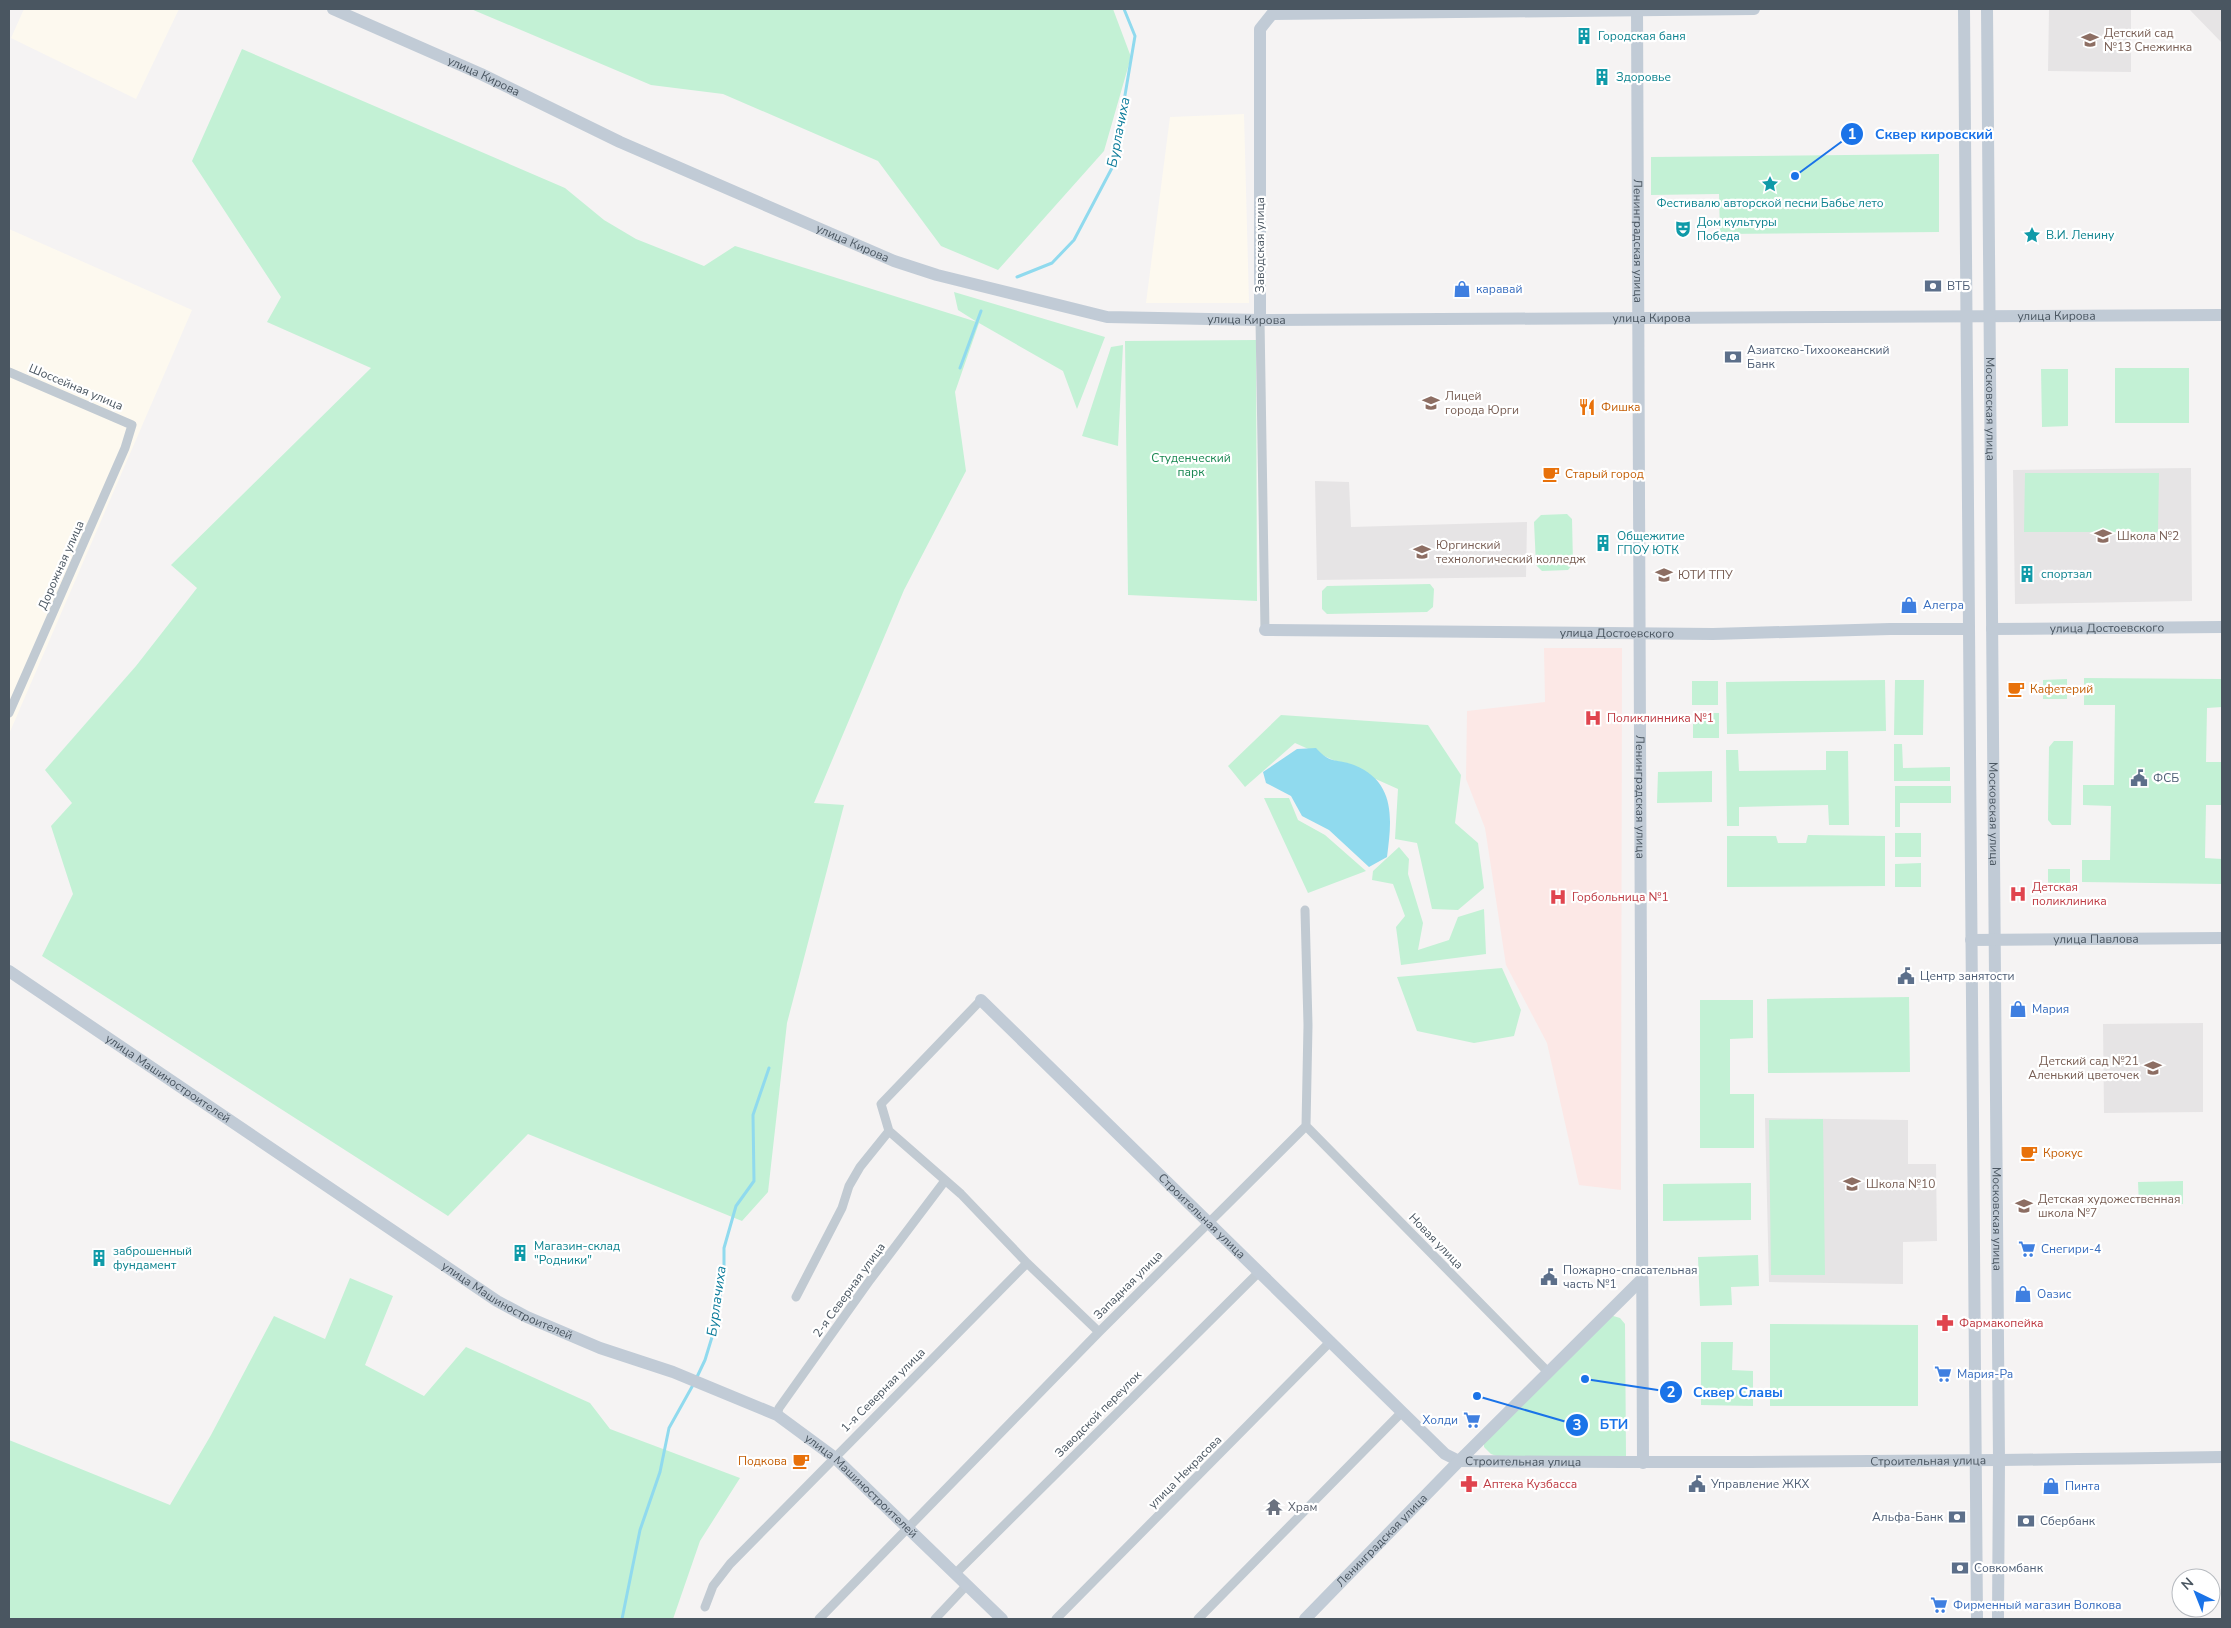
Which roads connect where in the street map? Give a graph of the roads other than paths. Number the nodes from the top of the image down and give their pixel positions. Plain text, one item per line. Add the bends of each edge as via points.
1 (333, 9) edge
2 (1754, 9) edge
3 (1964, 9) edge
4 (1987, 9) edge
5 (1637, 10) edge
6 (1305, 11) edge
7 (2222, 314) edge
8 (1966, 316) junction
9 (1990, 316) junction
10 (1638, 317) junction
11 (1260, 320) junction
12 (9, 372) edge
13 (132, 425) joint
14 (2222, 627) edge
15 (1968, 629) junction
16 (1992, 629) junction
17 (1265, 630) joint
18 (1639, 632) junction
19 (13, 694) edge
20 (9, 713) edge
21 (1305, 910) dead end
22 (2222, 938) edge
23 (1970, 940) junction
24 (1995, 940) junction
25 (9, 971) edge
26 (981, 1000) joint
27 (1306, 1126) junction
28 (889, 1131) junction
29 (944, 1182) junction
30 (1210, 1222) junction
31 (1027, 1263) junction
32 (1259, 1272) junction
33 (1641, 1280) junction
34 (796, 1297) dead end
35 (1099, 1332) junction
36 (1331, 1342) junction
37 (1548, 1372) junction
38 (1402, 1412) junction
39 (777, 1415) junction
40 (834, 1457) junction
41 (2222, 1457) edge
42 (1459, 1461) junction
43 (1999, 1461) junction
44 (1975, 1462) junction
45 (1643, 1463) junction
46 (907, 1527) junction
47 (955, 1574) junction
48 (966, 1586) junction
49 (705, 1607) dead end
50 (819, 1619) edge
51 (935, 1619) edge
52 (1002, 1619) edge
53 (1056, 1619) edge
54 (1198, 1619) edge
55 (1304, 1619) edge
56 (1977, 1619) edge
57 (1998, 1619) edge

1 - 11 street, улица Кирова via 482,74 620,142 894,261 937,275 1107,317
2 - 5 street
3 - 8 street, Московская улица
4 - 9 street, Московская улица
5 - 6 street
5 - 10 street, Ленинградская улица
6 - 11 street, Заводская улица via 1272,14 1260,29
7 - 9 street, улица Кирова
8 - 9 street, улица Кирова
8 - 10 street, улица Кирова
8 - 15 street, Московская улица
9 - 16 street, Московская улица
10 - 11 street, улица Кирова
10 - 18 street, Ленинградская улица
11 - 17 street, Заводская улица
12 - 13 street, Шоссейная улица
13 - 19 street, Дорожная улица via 125,448
14 - 16 street, улица Достоевского
15 - 18 street, улица Достоевского via 1713,634
15 - 23 street, Московская улица
16 - 24 street, Московская улица
17 - 18 street, улица Достоевского
18 - 33 street, Ленинградская улица
19 - 20 street, Дорожная улица
21 - 27 street
22 - 24 street, улица Павлова
23 - 24 street, улица Павлова
23 - 44 street, Московская улица
24 - 43 street, Московская улица
25 - 39 street, улица Машиностроителей via 497,1301 600,1348 673,1372
26 - 28 street via 881,1104
26 - 30 street, Строительная улица
27 - 30 street, Западная улица
27 - 37 street, Новая улица
28 - 29 street
28 - 34 street via 849,1186 842,1208
29 - 31 street via 961,1194
29 - 39 street, 2-я Северная улица via 870,1280
30 - 32 street, Строительная улица
30 - 35 street, Западная улица
31 - 35 street
31 - 40 street, 1-я Северная улица
32 - 36 street, Строительная улица
32 - 47 street, Заводской переулок
33 - 37 street, Ленинградская улица
33 - 45 street, Ленинградская улица
35 - 46 street, Западная улица
36 - 38 street, Строительная улица
36 - 53 street, улица Некрасова
37 - 42 street, Ленинградская улица
38 - 42 street, Строительная улица via 1445,1454
38 - 54 street
39 - 40 street, улица Машиностроителей
40 - 46 street, улица Машиностроителей
40 - 49 street, 1-я Северная улица via 730,1564 713,1586
41 - 43 street, Строительная улица
42 - 45 street, Строительная улица
42 - 55 street, Ленинградская улица
43 - 44 street, Строительная улица
43 - 57 street, Московская улица
44 - 45 street, Строительная улица
44 - 56 street, Московская улица
46 - 47 street, улица Машиностроителей
46 - 50 street, Западная улица
47 - 48 street, улица Машиностроителей
48 - 51 street
48 - 52 street, улица Машиностроителей

